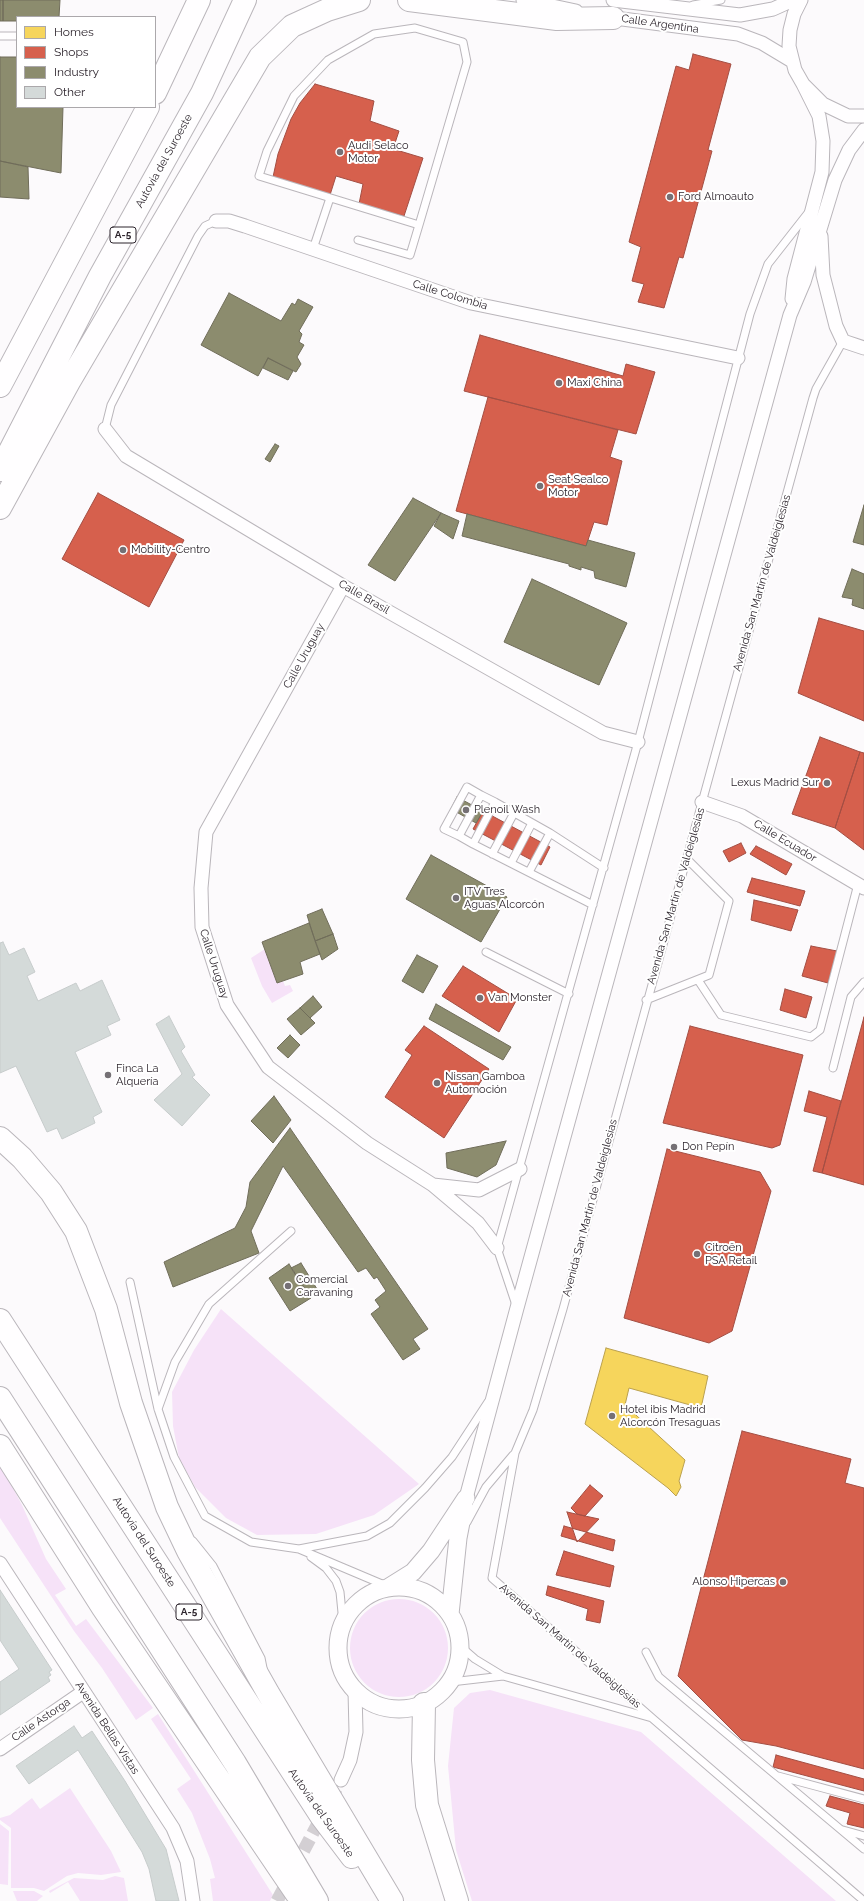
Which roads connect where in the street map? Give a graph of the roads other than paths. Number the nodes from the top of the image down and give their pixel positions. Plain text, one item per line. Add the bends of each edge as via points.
1 (199, 0) edge
2 (245, 0) edge
3 (359, 0) edge
4 (408, 0) edge
5 (523, 0) edge
6 (720, 0) edge
7 (793, 0) edge
8 (800, 0) edge
9 (677, 7) junction
10 (613, 9) edge
11 (0, 36) edge
12 (16, 36) edge
13 (792, 61) junction
14 (803, 84) junction
15 (156, 91) edge
16 (147, 108) edge
17 (864, 116) edge
18 (864, 130) edge
19 (330, 198) junction
20 (813, 206) junction
21 (216, 221) joint
22 (419, 225) junction
23 (821, 228) junction
24 (358, 240) dead end
25 (313, 249) junction
26 (790, 315) junction
27 (843, 341) junction
28 (864, 348) edge
29 (738, 358) junction
30 (0, 386) edge
31 (105, 429) joint
32 (0, 470) edge
33 (0, 508) edge
34 (343, 586) junction
35 (638, 742) junction
36 (481, 795) junction
37 (494, 802) junction
38 (702, 802) junction
39 (514, 813) junction
40 (532, 823) junction
41 (550, 832) junction
42 (459, 836) junction
43 (473, 844) junction
44 (492, 854) junction
45 (686, 858) junction
46 (511, 863) junction
47 (604, 868) junction
48 (529, 872) junction
49 (861, 886) edge
50 (593, 906) junction
51 (486, 952) dead end
52 (698, 980) junction
53 (864, 982) edge
54 (569, 994) junction
55 (646, 1000) junction
56 (834, 1068) dead end
57 (0, 1138) edge
58 (520, 1170) junction
59 (433, 1185) junction
60 (291, 1231) dead end
61 (497, 1248) junction
62 (130, 1282) dead end
63 (517, 1308) junction
64 (0, 1320) edge
65 (496, 1390) junction
66 (0, 1398) edge
67 (158, 1409) junction
68 (0, 1446) edge
69 (515, 1453) junction
70 (466, 1498) junction
71 (458, 1538) junction
72 (299, 1549) junction
73 (0, 1564) edge
74 (390, 1587) junction
75 (450, 1614) junction
76 (343, 1623) junction
77 (460, 1646) junction
78 (646, 1652) dead end
79 (503, 1676) junction
80 (451, 1682) junction
81 (355, 1691) junction
82 (83, 1692) junction
83 (424, 1704) junction
84 (652, 1718) junction
85 (0, 1748) edge
86 (776, 1775) junction
87 (341, 1780) tunnel mouth
88 (864, 1799) edge
89 (841, 1830) junction
90 (864, 1836) edge
91 (864, 1849) edge
92 (193, 1901) edge
93 (308, 1901) edge
94 (317, 1901) edge
95 (384, 1901) edge
96 (392, 1901) edge
97 (457, 1901) edge
98 (864, 1901) edge

1 - 15 highway
2 - 32 highway, Autovía del Suroeste / A-5 via 202,93 100,276
3 - 33 highway via 327,10 292,26 260,57 69,382
4 - 10 highway via 557,19
5 - 10 street, Calle Argentina
6 - 9 lane
7 - 9 street, Calle Argentina via 773,9 740,15
8 - 13 street via 790,30 789,46
9 - 10 street, Calle Argentina
10 - 13 street, Calle Argentina via 738,34 762,43
11 - 12 lane
13 - 14 street
14 - 17 street via 823,104 848,116
14 - 20 street via 819,116 823,141 822,172
16 - 30 highway
18 - 23 street via 849,150 840,168
19 - 22 lane
19 - 22 lane via 258,176 267,151 294,96 328,60 374,34 415,28 463,42 467,62
19 - 25 lane
20 - 26 street via 794,280
20 - 29 lane via 768,264
21 - 25 street, Calle Colombia via 229,221
21 - 31 lane via 205,226 198,236 111,405
22 - 24 lane via 410,255
23 - 26 street via 804,282
23 - 27 street via 823,275 831,312
25 - 29 street, Calle Colombia via 471,303
26 - 63 street
27 - 28 street
27 - 38 lane, Avenida San Martín de Valdeiglesias via 816,388
29 - 35 lane
31 - 34 street, Calle Brasil via 126,456
34 - 35 street, Calle Brasil via 603,733
34 - 59 street, Calle Uruguay via 206,832 200,888 202,927 227,1005 268,1067 367,1143
35 - 47 lane
36 - 37 lane
36 - 42 lane
36 - 42 lane via 467,787 444,829
37 - 39 lane
37 - 43 lane
38 - 45 lane, Avenida San Martín de Valdeiglesias
38 - 49 street, Calle Ecuador via 742,816
39 - 40 lane
39 - 44 lane
40 - 41 lane
40 - 46 lane
41 - 47 lane
41 - 48 lane
42 - 43 lane
43 - 44 lane
44 - 46 lane
45 - 52 lane via 729,901 709,974
45 - 55 lane, Avenida San Martín de Valdeiglesias
46 - 48 lane
47 - 50 lane
48 - 50 lane
49 - 52 lane via 820,1030 811,1037 721,1015
50 - 54 lane
51 - 54 lane
52 - 55 lane
53 - 56 lane via 851,997
54 - 58 lane
55 - 69 lane, Avenida San Martín de Valdeiglesias via 563,1309 533,1410
57 - 96 highway via 22,1158 51,1192 76,1231 106,1309 131,1403 167,1507 188,1551 268,1694
58 - 59 street, Calle Uruguay via 479,1190
58 - 61 lane
59 - 61 street, Calle Uruguay via 478,1223
60 - 67 lane via 209,1304 175,1362
61 - 63 lane
62 - 67 lane
63 - 65 street
64 - 95 highway, Autovía del Suroeste / A-5 via 321,1816
65 - 70 street
65 - 72 lane via 452,1457 390,1523 367,1536
66 - 94 highway via 235,1763
67 - 72 lane via 174,1457 205,1516 251,1542
68 - 93 highway via 103,1608 287,1880 296,1893
69 - 71 lane, Avenida San Martín de Valdeiglesias via 486,1487
69 - 84 lane, Avenida San Martín de Valdeiglesias via 492,1578
70 - 71 street
70 - 74 street via 431,1552 413,1572
71 - 75 street, Avenida San Martín de Valdeiglesias
72 - 74 lane
72 - 76 lane via 326,1568 336,1581 340,1592
73 - 82 street, Avenida Bellas Vistas
74 - 75 street via 419,1589 437,1599
74 - 76 street via 370,1593 354,1606
75 - 77 street via 458,1631
76 - 81 street via 338,1647 342,1670
77 - 79 lane via 475,1659
77 - 80 street via 458,1668
78 - 86 lane via 659,1677
79 - 80 lane
79 - 84 lane
80 - 83 street
81 - 83 street via 375,1704 400,1709
81 - 87 street via 356,1732 350,1760
82 - 85 street, Calle Astorga
82 - 92 street, Avenida Bellas Vistas via 173,1828 187,1861
83 - 97 highway via 423,1760 427,1805
84 - 98 lane
86 - 88 lane
86 - 89 lane
89 - 90 lane
89 - 91 lane

